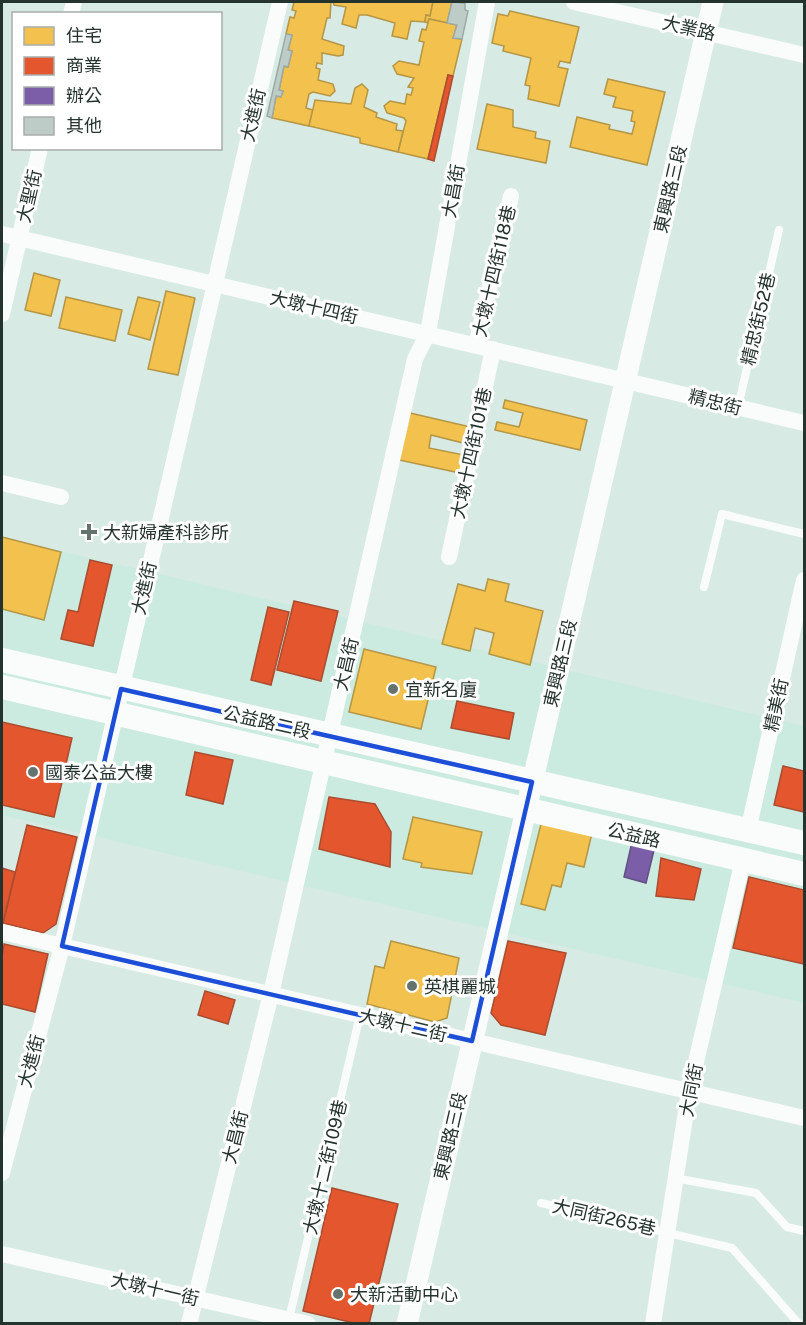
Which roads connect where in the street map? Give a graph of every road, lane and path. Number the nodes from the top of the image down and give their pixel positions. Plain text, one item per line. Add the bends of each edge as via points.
1 (280, 2) edge
2 (487, 2) edge
3 (574, 2) edge
4 (713, 2) edge
5 (706, 32) junction
6 (804, 55) edge
7 (40, 150) edge
8 (511, 196) dead end
9 (779, 230) dead end
10 (2, 234) edge
11 (19, 238) junction
12 (214, 284) junction
13 (2, 314) edge
14 (428, 333) junction
15 (476, 345) junction
16 (493, 349) junction
17 (626, 380) junction
18 (738, 407) junction
19 (804, 423) edge
20 (2, 483) edge
21 (62, 497) dead end
22 (804, 534) edge
23 (448, 557) dead end
24 (804, 580) edge
25 (704, 587) dead end
26 (798, 638) edge
27 (2, 660) edge
28 (2, 687) edge
29 (121, 689) junction
30 (116, 713) junction
31 (329, 736) junction
32 (324, 761) junction
33 (532, 782) junction
34 (525, 810) junction
35 (748, 831) junction
36 (804, 843) edge
37 (743, 860) junction
38 (804, 874) edge
39 (2, 932) edge
40 (62, 946) junction
41 (271, 994) junction
42 (360, 1015) junction
43 (472, 1041) junction
44 (689, 1092) junction
45 (804, 1118) edge
46 (2, 1173) edge
47 (675, 1178) junction
48 (541, 1203) dead end
49 (804, 1231) edge
50 (667, 1232) junction
51 (2, 1254) edge
52 (196, 1298) junction
53 (289, 1319) junction
54 (189, 1323) edge
55 (308, 1323) edge
56 (407, 1323) edge
57 (653, 1323) edge
58 (799, 1323) edge

1 - 12 street, 大進街
2 - 14 street, 大昌街
3 - 5 street, 大業路
4 - 5 street, 東興路三段
5 - 6 street, 大業路
5 - 17 street, 東興路三段
7 - 11 street, 大聖街
8 - 15 street, 大墩十四街118巷
9 - 18 lane, 精忠街52巷
10 - 11 street, 大墩十四街
11 - 12 street, 大墩十四街
11 - 13 street, 大聖街
12 - 14 street, 大墩十四街
12 - 29 street, 大進街
14 - 15 street, 大墩十四街
14 - 31 street, 大昌街 via 415,359
15 - 16 street, 大墩十四街
16 - 17 street, 大墩十四街
16 - 23 street, 大墩十四街101巷
17 - 18 street, 精忠街
17 - 33 street, 東興路三段
18 - 19 street, 精忠街
20 - 21 street
22 - 25 lane via 722,514
24 - 26 street, 精美街
26 - 35 street, 精美街
27 - 29 main road, 公益路二段
28 - 30 main road, 公益路二段
29 - 30 street, 大進街
29 - 31 main road, 公益路二段
30 - 32 main road, 公益路二段
30 - 40 street, 大進街
31 - 32 street, 大昌街
31 - 33 main road, 公益路二段
32 - 34 main road, 公益路二段
32 - 41 street, 大昌街
33 - 34 street, 東興路三段
33 - 35 main road, 公益路
34 - 37 main road, 公益路
34 - 43 street, 東興路三段
35 - 36 main road, 公益路
35 - 37 street
37 - 38 main road, 公益路
37 - 44 street, 大同街
39 - 40 street, 大墩十二街
40 - 41 street, 大墩十二街
40 - 46 street, 大進街
41 - 42 street, 大墩十二街
41 - 52 street, 大昌街
42 - 43 street, 大墩十二街
42 - 53 lane, 大墩十二街109巷
43 - 44 street, 大墩十二街
43 - 56 street, 東興路三段
44 - 45 street, 大墩十二街
44 - 47 street, 大同街
47 - 49 lane via 756,1193 787,1227
47 - 50 street, 大同街
48 - 50 lane, 大同街265巷
50 - 57 street, 大同街
50 - 58 lane, 大同街265巷 via 732,1248
51 - 52 street, 大墩十一街
52 - 53 street, 大墩十一街
52 - 54 street, 大昌街
53 - 55 street, 大墩十一街

